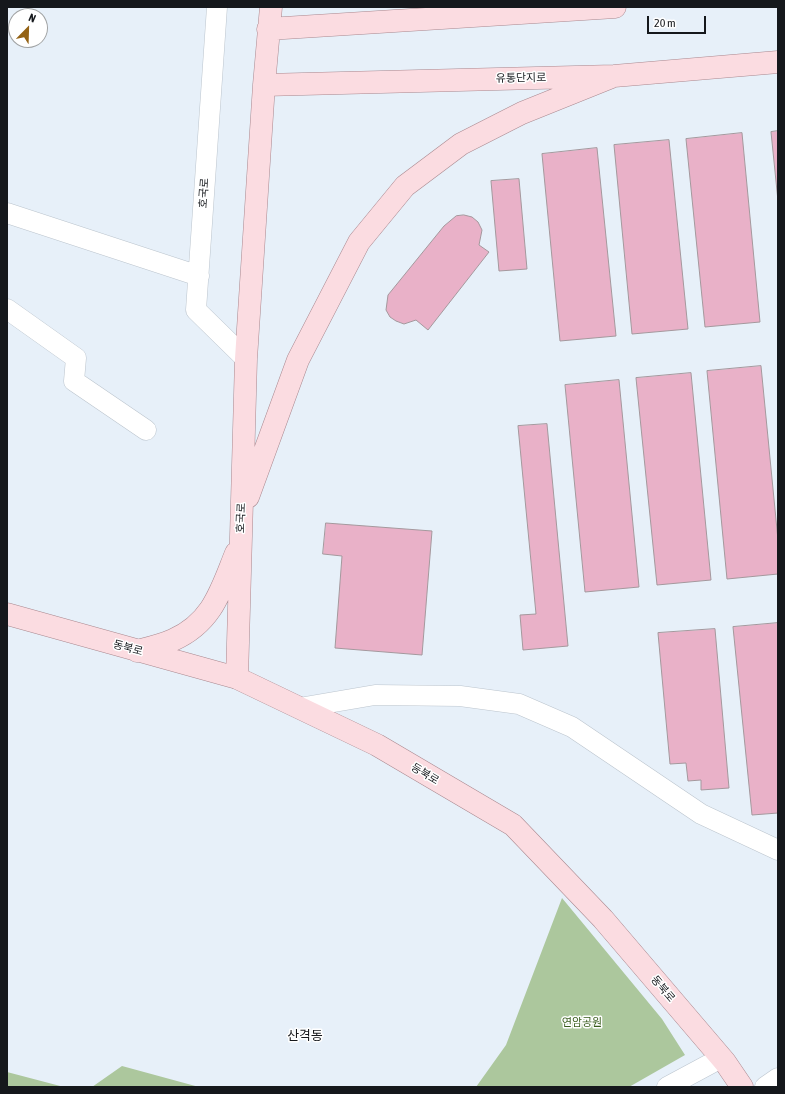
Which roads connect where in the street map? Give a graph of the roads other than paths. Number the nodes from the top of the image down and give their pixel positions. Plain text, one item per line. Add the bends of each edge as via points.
1 (217, 7) edge
2 (271, 7) edge
3 (615, 7) edge
4 (268, 29) junction
5 (778, 62) edge
6 (614, 76) junction
7 (264, 85) junction
8 (7, 213) edge
9 (199, 276) junction
10 (7, 309) edge
11 (246, 359) junction
12 (146, 430) dead end
13 (242, 515) junction
14 (241, 540) junction
15 (7, 614) edge
16 (137, 651) junction
17 (237, 678) junction
18 (300, 708) junction
19 (778, 850) edge
20 (721, 1058) junction
21 (778, 1078) edge
22 (667, 1087) edge
23 (742, 1087) edge
24 (766, 1087) edge

1 - 9 street, 호국로
2 - 4 main road, 호국로
3 - 4 main road
4 - 7 main road, 호국로
5 - 6 main road, 유통단지로
6 - 7 main road, 유통단지로
6 - 13 main road via 522,113 461,144 405,186 360,242 298,360
7 - 11 main road, 호국로
8 - 9 street
9 - 11 street, 호국로 via 196,310
10 - 12 street via 76,358 74,381
11 - 13 main road, 호국로
13 - 14 main road, 호국로
14 - 16 main road via 214,607 198,624 173,640
14 - 17 main road, 호국로
15 - 16 main road, 동북로
16 - 17 main road, 동북로
17 - 18 main road, 동북로
18 - 19 street via 375,694 460,696 520,704 572,727 701,814
18 - 20 main road, 동북로 via 377,745 513,825 602,919
20 - 22 street
20 - 23 main road, 동북로
21 - 24 street

